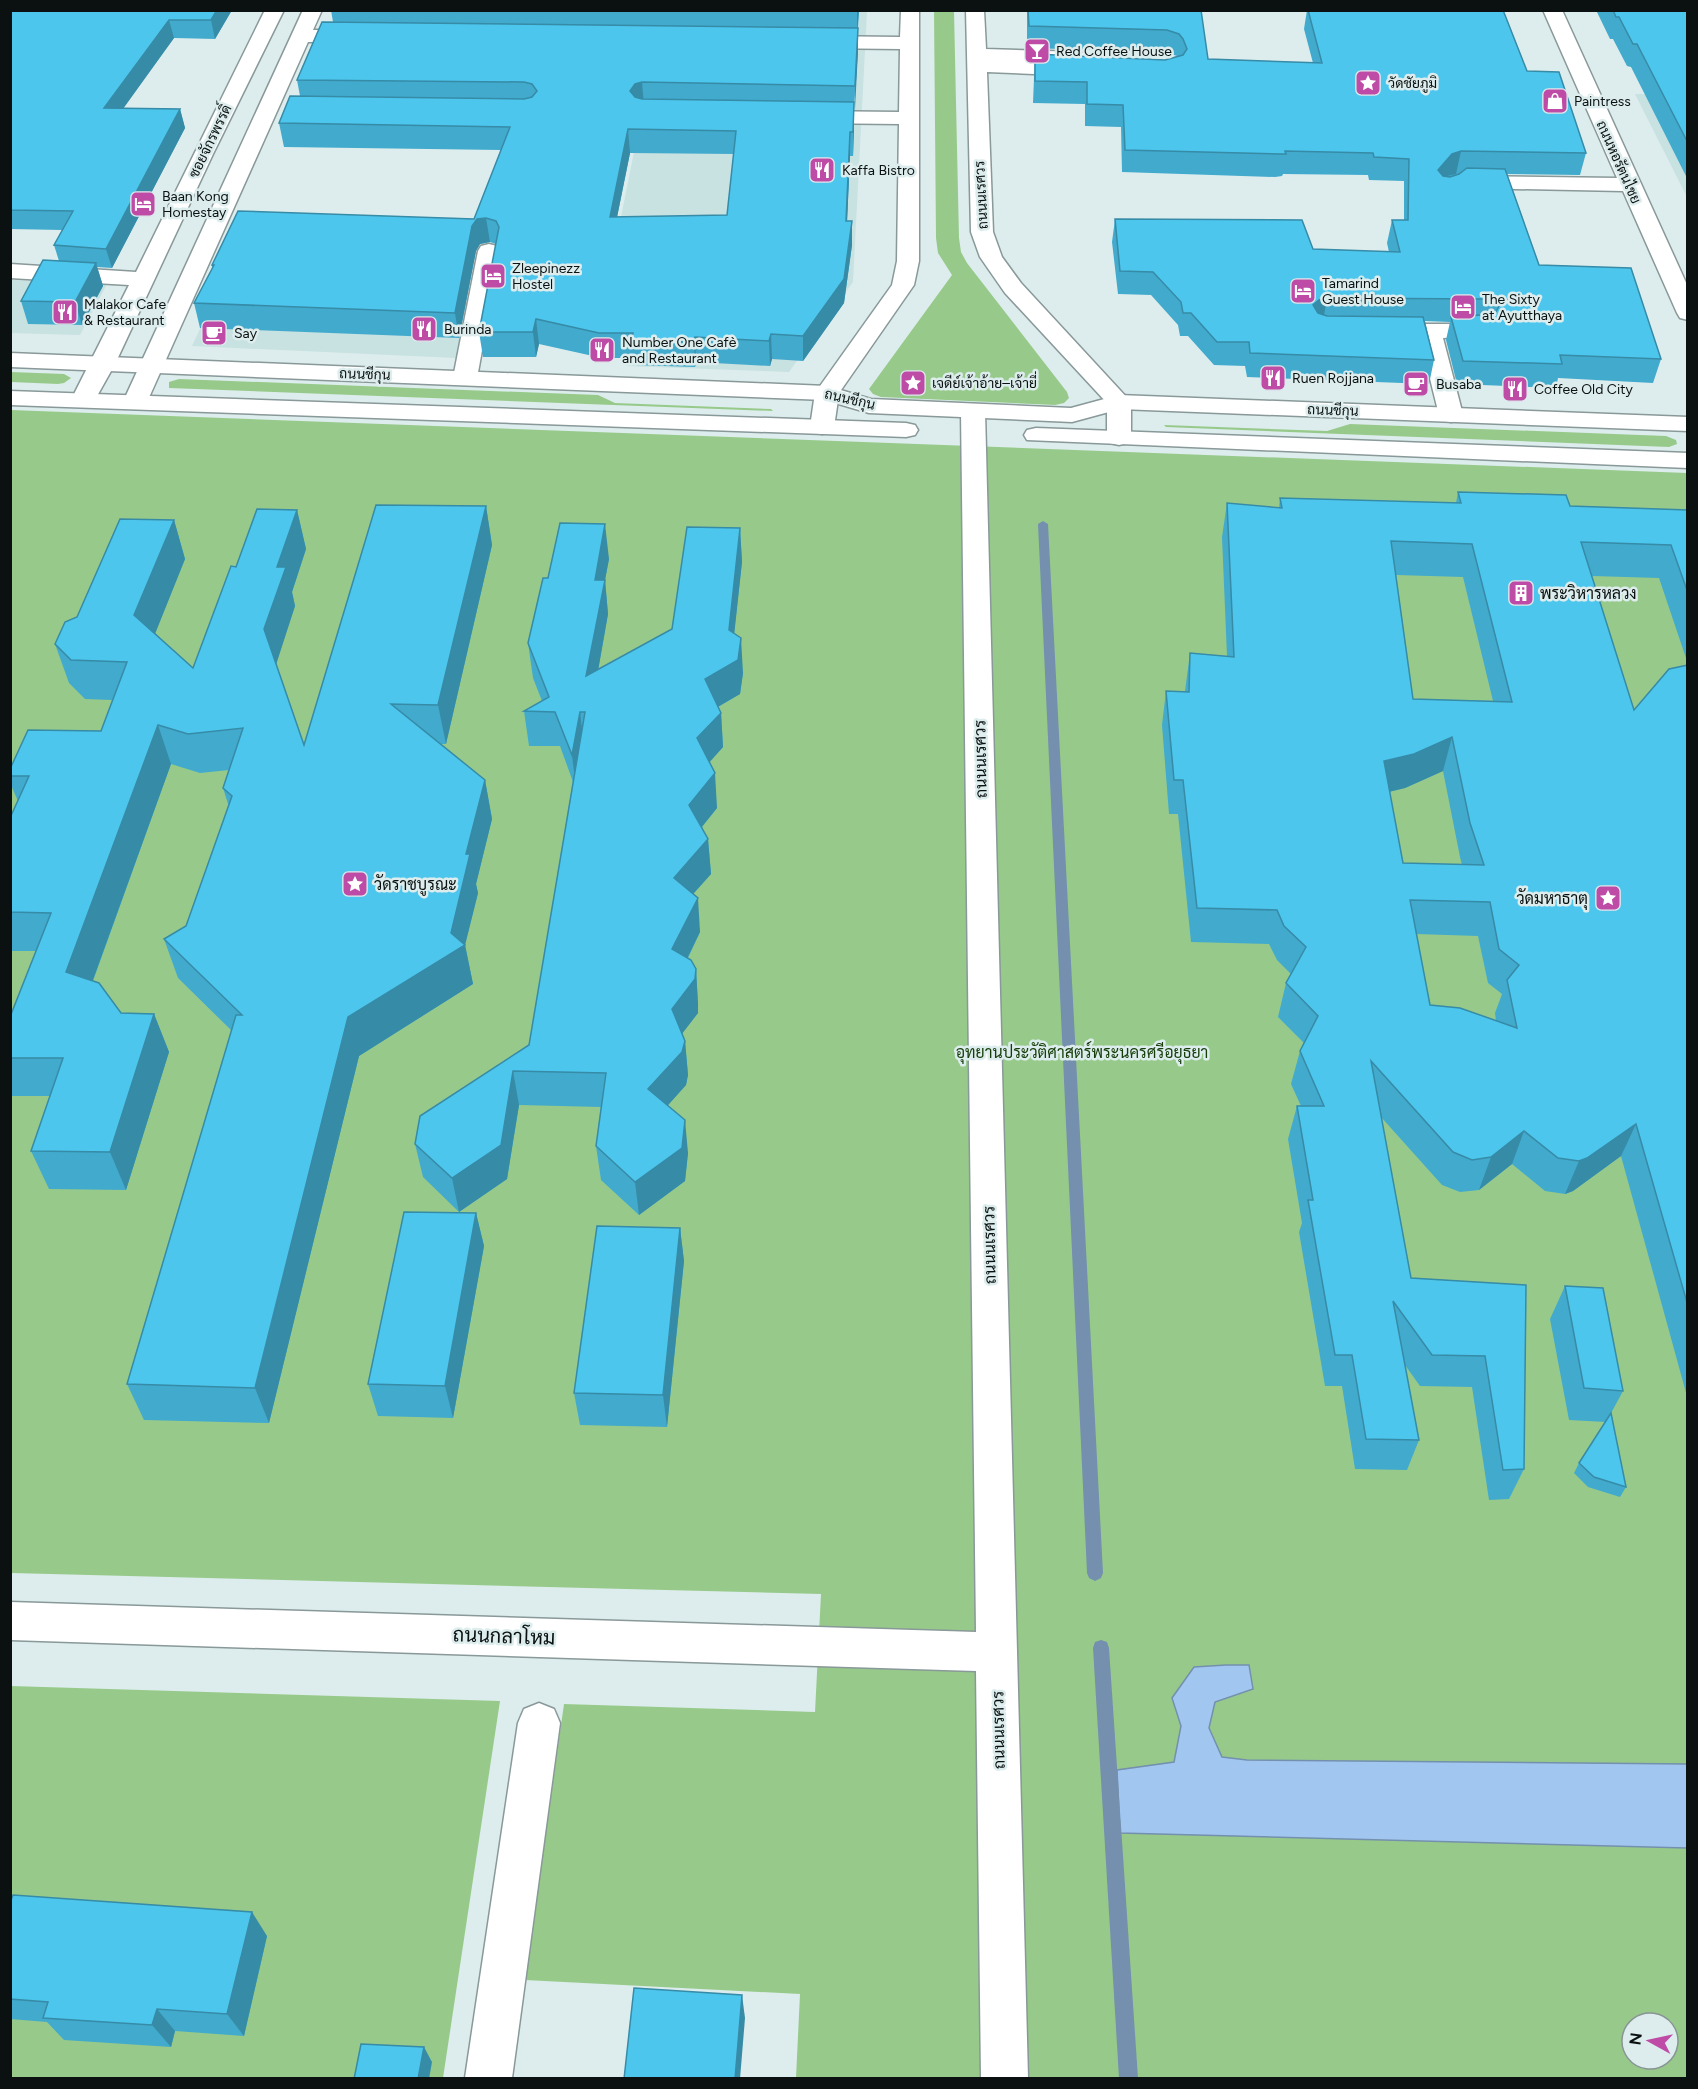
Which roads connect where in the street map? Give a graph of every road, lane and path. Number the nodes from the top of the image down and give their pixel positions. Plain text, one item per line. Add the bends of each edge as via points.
1 (275, 10) edge
2 (314, 10) edge
3 (910, 10) edge
4 (975, 10) edge
5 (1552, 10) edge
6 (303, 36) junction
7 (374, 37) edge
8 (790, 42) edge
9 (909, 43) junction
10 (976, 61) junction
11 (1099, 64) edge
12 (267, 111) junction
13 (291, 112) edge
14 (794, 116) edge
15 (909, 118) junction
16 (203, 154) junction
17 (248, 155) junction
18 (1629, 185) junction
19 (1446, 191) edge
20 (489, 251) dead end
21 (10, 271) edge
22 (143, 279) junction
23 (1688, 313) edge
24 (1358, 331) edge
25 (1430, 332) junction
26 (1479, 332) edge
27 (10, 360) edge
28 (103, 364) junction
29 (153, 366) junction
30 (465, 378) junction
31 (827, 393) junction
32 (10, 398) edge
33 (83, 400) junction
34 (135, 402) junction
35 (1119, 402) junction
36 (1451, 415) junction
37 (973, 421) junction
38 (1688, 424) edge
39 (822, 427) junction
40 (1119, 438) junction
41 (1688, 461) edge
42 (10, 1621) edge
43 (997, 1652) junction
44 (539, 1723) dead end
45 (488, 2079) edge
46 (1005, 2079) edge

1 - 16 street, ซอยจักรพรรดิ์
2 - 6 street
3 - 9 street
4 - 10 street, ถนนนเรศวร
5 - 18 street, ถนนหอรัตนไชย
6 - 7 street
6 - 12 street
8 - 9 street
9 - 15 street
10 - 11 street
10 - 35 street, ถนนนเรศวร via 982,232 991,256 1013,288
12 - 13 street
12 - 17 street
14 - 15 street
15 - 31 street via 908,261 903,285
16 - 17 street
16 - 22 street, ซอยจักรพรรดิ์
17 - 29 street
18 - 19 street via 1456,182
18 - 23 street, ถนนหอรัตนไชย
20 - 30 street
21 - 22 street
22 - 28 street, ซอยจักรพรรดิ์
24 - 25 street
25 - 26 street
25 - 36 street
27 - 28 street, ถนนชีกุน
28 - 29 street, ถนนชีกุน
28 - 33 street, ซอยจักรพรรดิ์
29 - 30 street, ถนนชีกุน
29 - 34 street
30 - 31 street, ถนนชีกุน
31 - 37 street, ถนนชีกุน via 869,406
31 - 39 street
32 - 33 street, ถนนชีกุน
33 - 34 street, ถนนชีกุน
34 - 39 street, ถนนชีกุน
35 - 36 street, ถนนชีกุน
35 - 37 street, ถนนชีกุน via 1072,415
35 - 40 street
36 - 38 street, ถนนชีกุน
37 - 39 street, ถนนชีกุน
37 - 40 street, ถนนชีกุน
37 - 43 street, ถนนนเรศวร
40 - 41 street, ถนนชีกุน
42 - 43 street, ถนนกลาโหม
43 - 46 street, ถนนนเรศวร
44 - 45 street

